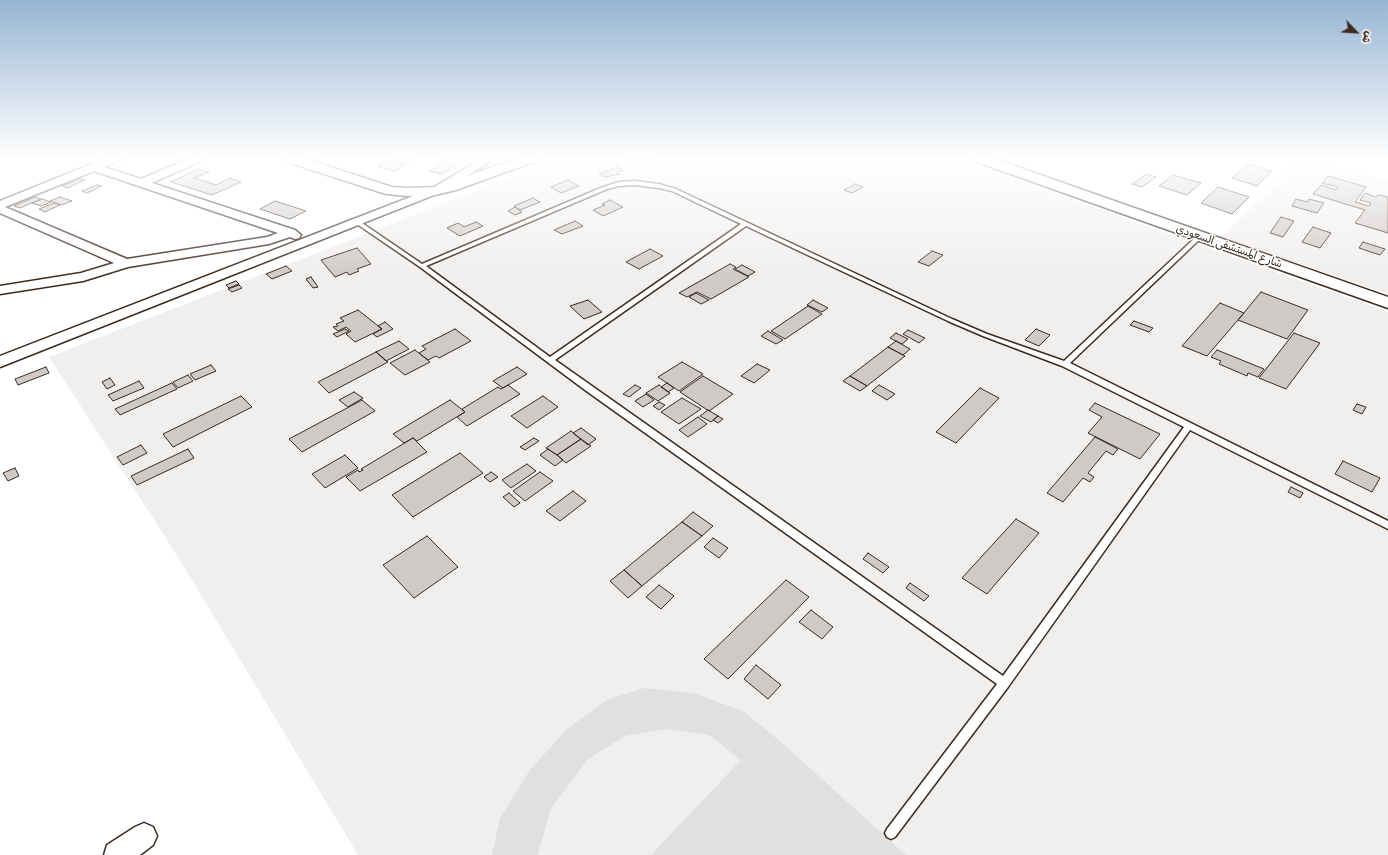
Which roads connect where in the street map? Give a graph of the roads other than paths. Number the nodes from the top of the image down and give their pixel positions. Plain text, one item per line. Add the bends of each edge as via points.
1 (18, 198) edge
2 (186, 198) edge
3 (418, 198) edge
4 (582, 198) edge
5 (691, 198) edge
6 (1092, 198) edge
7 (0, 205) edge
8 (0, 209) edge
9 (357, 222) junction
10 (746, 223) junction
11 (290, 233) junction
12 (1200, 236) junction
13 (310, 240) junction
14 (126, 264) junction
15 (422, 266) junction
16 (0, 290) edge
17 (1388, 303) edge
18 (550, 360) junction
19 (0, 362) edge
20 (1065, 364) junction
21 (1189, 426) junction
22 (1388, 525) edge
23 (1004, 683) junction
24 (891, 834) dead end
25 (144, 836) dead end
26 (118, 855) edge

1 - 7 street
2 - 11 street
3 - 9 street
4 - 15 lane
5 - 10 lane
6 - 12 street, شارع المستشفى السعودي
8 - 14 street
9 - 13 street
9 - 15 lane
10 - 18 lane
10 - 20 lane via 950,320
11 - 13 street
11 - 14 street via 269,240
12 - 17 street, شارع المستشفى السعودي
12 - 20 lane
13 - 19 street
14 - 16 street via 83,277
15 - 18 lane
18 - 23 lane
20 - 21 lane
21 - 22 lane
21 - 23 lane
23 - 24 lane
25 - 26 street

